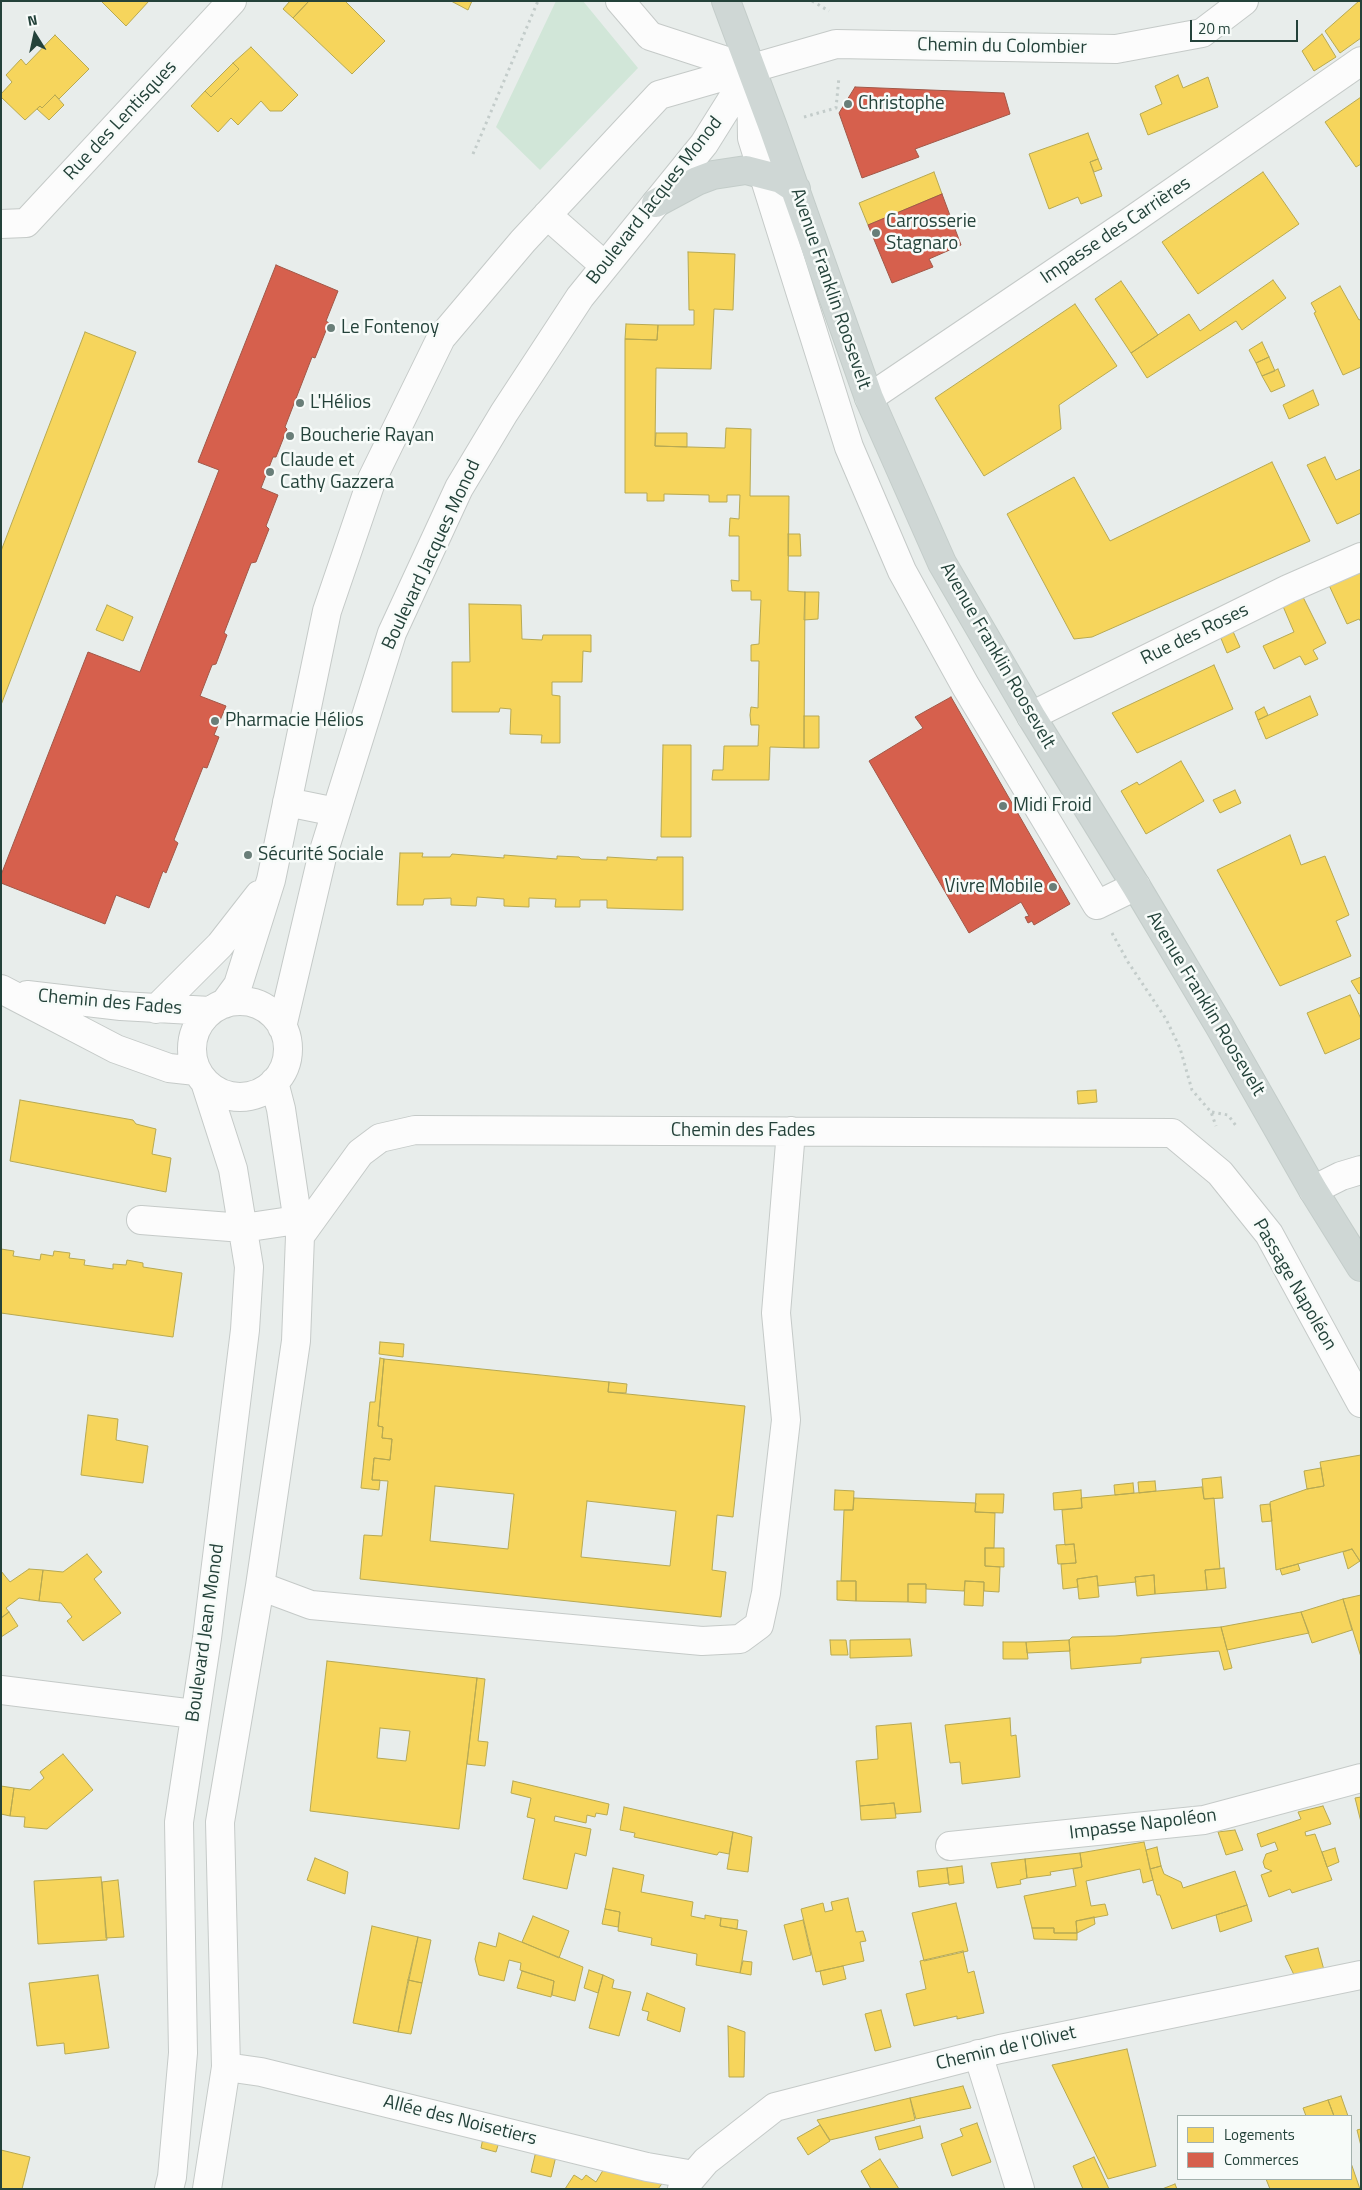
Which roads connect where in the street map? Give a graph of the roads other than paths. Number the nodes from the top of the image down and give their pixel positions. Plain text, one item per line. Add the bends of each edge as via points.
1 (232, 1) edge
2 (620, 1) edge
3 (726, 1) edge
4 (1244, 1) edge
5 (1361, 61) edge
6 (751, 69) junction
7 (764, 174) junction
8 (796, 190) junction
9 (656, 203) junction
10 (547, 215) junction
11 (1, 224) edge
12 (604, 266) junction
13 (869, 398) junction
14 (1361, 557) edge
15 (1031, 716) junction
16 (287, 802) junction
17 (336, 812) junction
18 (271, 880) junction
19 (1136, 886) junction
20 (6, 991) edge
21 (217, 1007) junction
22 (156, 1009) junction
23 (282, 1027) junction
24 (200, 1077) junction
25 (274, 1082) junction
26 (791, 1132) junction
27 (1217, 1170) joint
28 (1361, 1170) edge
29 (1314, 1190) junction
30 (141, 1220) dead end
31 (243, 1228) junction
32 (298, 1228) junction
33 (1361, 1267) edge
34 (1361, 1403) edge
35 (260, 1586) junction
36 (1, 1690) edge
37 (194, 1714) junction
38 (1361, 1778) edge
39 (950, 1846) dead end
40 (1361, 1975) edge
41 (978, 2054) junction
42 (226, 2067) junction
43 (688, 2182) edge
44 (169, 2189) edge
45 (207, 2189) edge
46 (1020, 2189) edge

1 - 11 street, Rue des Lentisques via 26,223
2 - 6 street via 650,36
3 - 6 main road, Avenue Franklin Roosevelt
4 - 6 street, Chemin du Colombier via 1202,33 1116,49 836,44
5 - 13 street, Impasse des Carrières via 1128,224
6 - 7 street via 752,138
6 - 8 main road, Avenue Franklin Roosevelt
6 - 9 street, Boulevard Jacques Monod via 704,144
6 - 10 street via 658,95
7 - 8 main road via 781,179
7 - 9 main road via 746,170 713,175
7 - 19 street via 849,447 902,571 965,685 1097,905
8 - 13 main road, Avenue Franklin Roosevelt
9 - 12 street, Boulevard Jacques Monod
10 - 12 street
10 - 16 street via 440,338 372,479 327,611
12 - 17 street, Boulevard Jacques Monod via 574,305 459,488 392,633
13 - 15 main road, Avenue Franklin Roosevelt via 942,562
14 - 15 street, Rue des Roses via 1288,589
15 - 19 main road, Avenue Franklin Roosevelt
16 - 17 street
16 - 18 street
17 - 23 street, Boulevard Jacques Monod via 322,857
18 - 21 street via 238,985
18 - 22 street via 220,945
19 - 29 main road, Avenue Franklin Roosevelt
20 - 22 street, Chemin des Fades
20 - 24 street, Chemin des Fades via 116,1049
21 - 22 street, Chemin des Fades
21 - 23 street via 241,1001 258,1005 272,1014
21 - 24 street via 200,1022 193,1036 192,1052
23 - 25 street via 288,1054 283,1070
24 - 25 street via 221,1093 240,1097 258,1093
24 - 31 street, Boulevard Jean Monod via 233,1169
25 - 32 street via 281,1109
26 - 27 street, Chemin des Fades via 1172,1133
26 - 32 street, Chemin des Fades via 415,1130 380,1138 360,1153
26 - 35 street via 776,1314 786,1420 766,1593 759,1625 740,1639 702,1641 310,1605
27 - 34 street, Passage Napoléon via 1269,1234
28 - 29 street
29 - 33 main road, Avenue Franklin Roosevelt
30 - 31 street
31 - 32 street
31 - 37 street, Boulevard Jean Monod via 249,1267 245,1330 207,1638
32 - 35 street via 296,1341
35 - 42 street via 220,1822
36 - 37 street
37 - 44 street, Boulevard Jean Monod via 179,1822 183,2053
38 - 39 street, Impasse Napoléon via 1204,1820
40 - 41 street, Chemin de l'Olivet
41 - 43 street, Chemin de l'Olivet via 775,2107 706,2161
41 - 46 street
42 - 43 street, Allée des Noisetiers via 261,2072 647,2167
42 - 45 street

